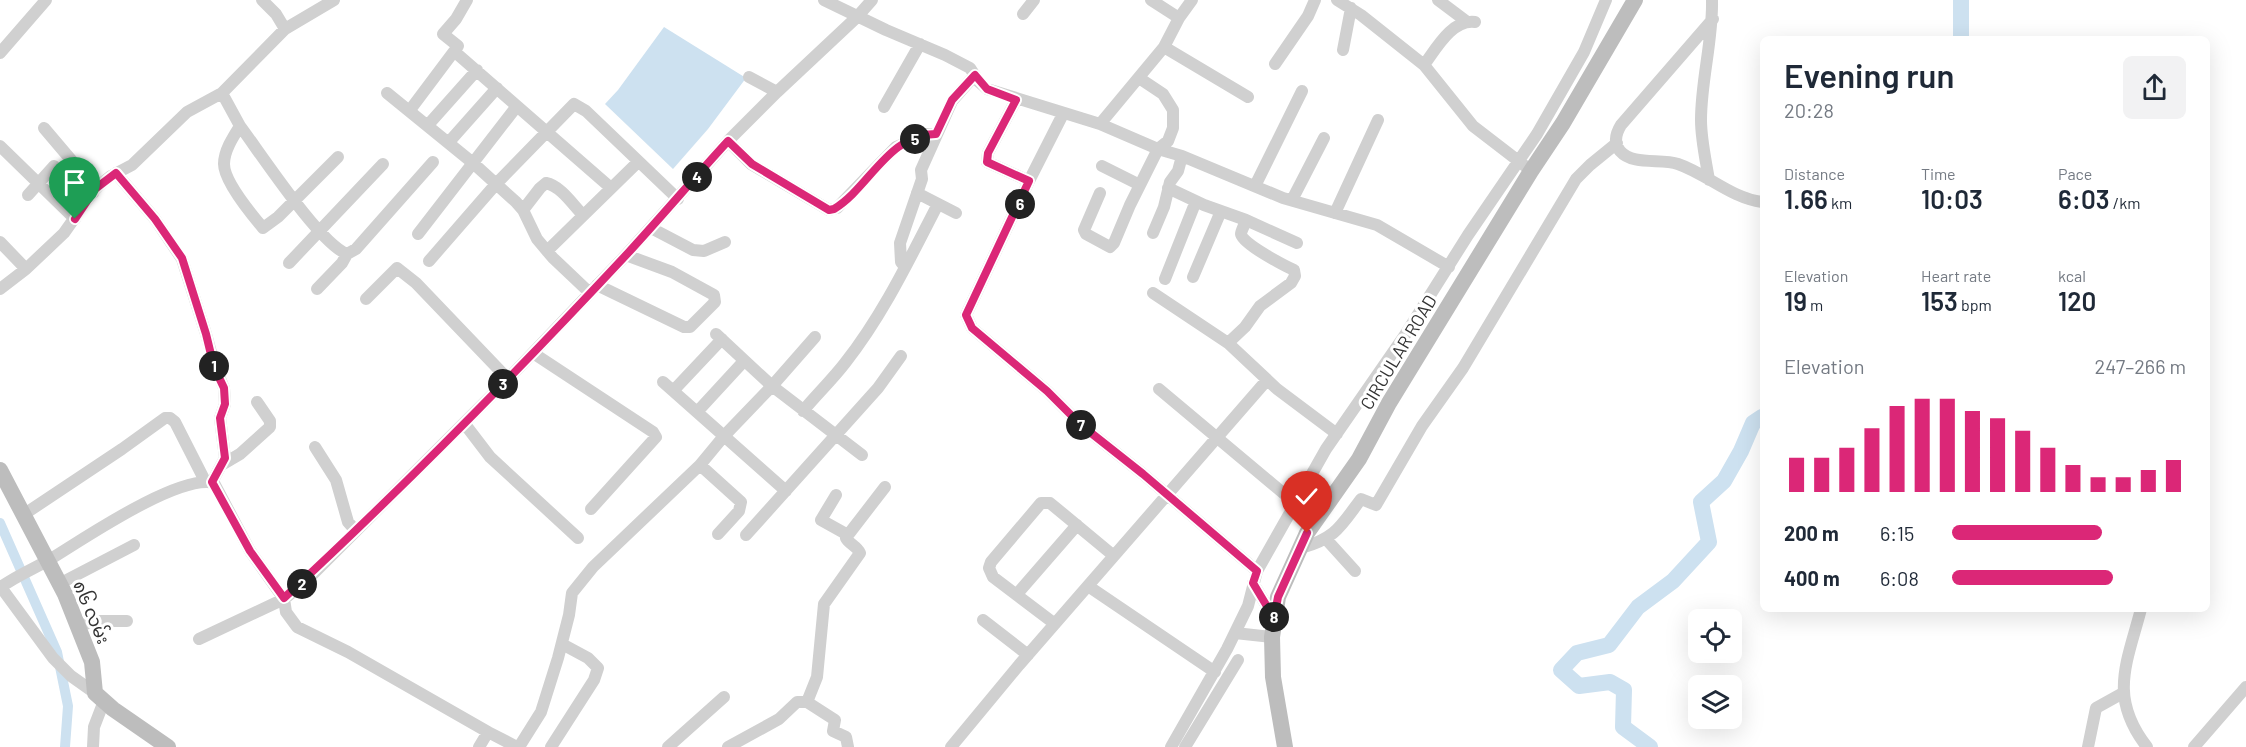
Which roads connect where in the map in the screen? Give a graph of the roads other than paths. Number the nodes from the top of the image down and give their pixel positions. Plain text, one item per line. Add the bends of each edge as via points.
1 (46, 0) edge
2 (262, 0) edge
3 (334, 0) edge
4 (467, 0) edge
5 (825, 0) edge
6 (872, 0) edge
7 (1034, 0) edge
8 (1151, 0) edge
9 (1192, 0) edge
10 (1315, 0) edge
11 (1337, 0) edge
12 (1438, 0) edge
13 (1606, 0) edge
14 (1635, 0) edge
15 (1712, 0) edge
16 (1351, 8) junction
17 (1023, 14) dead end
18 (857, 17) junction
19 (1179, 18) junction
20 (1713, 19) junction
21 (285, 29) junction
22 (920, 44) junction
23 (1164, 47) junction
24 (1343, 50) dead end
25 (455, 52) junction
26 (0, 53) edge
27 (1275, 64) dead end
28 (1424, 65) junction
29 (477, 70) junction
30 (975, 75) junction
31 (749, 77) dead end
32 (1139, 78) junction
33 (497, 88) junction
34 (1302, 91) dead end
35 (777, 92) junction
36 (222, 93) junction
37 (387, 93) dead end
38 (1248, 97) dead end
39 (1016, 100) junction
40 (517, 106) junction
41 (884, 108) dead end
42 (410, 110) junction
43 (1063, 114) junction
44 (1378, 120) dead end
45 (1100, 124) junction
46 (428, 125) junction
47 (240, 126) junction
48 (44, 128) dead end
49 (547, 132) junction
50 (936, 134) junction
51 (1324, 138) dead end
52 (728, 141) junction
53 (449, 142) junction
54 (1617, 143) junction
55 (0, 146) edge
56 (1158, 149) junction
57 (1182, 156) junction
58 (338, 157) dead end
59 (433, 162) dead end
60 (638, 162) junction
61 (473, 163) junction
62 (383, 164) dead end
63 (54, 166) dead end
64 (1101, 166) dead end
65 (1525, 166) junction
66 (116, 173) junction
67 (1709, 180) junction
68 (1029, 181) junction
69 (38, 184) junction
70 (496, 184) junction
71 (1140, 185) junction
72 (1255, 186) junction
73 (611, 188) junction
74 (1168, 188) junction
75 (93, 193) junction
76 (917, 193) junction
77 (1101, 193) dead end
78 (28, 195) dead end
79 (678, 199) junction
80 (295, 200) junction
81 (1292, 200) junction
82 (1196, 201) junction
83 (1760, 202) edge
84 (938, 204) junction
85 (523, 210) junction
86 (1221, 211) junction
87 (956, 213) dead end
88 (1335, 213) junction
89 (583, 215) junction
90 (75, 219) junction
91 (1246, 220) junction
92 (651, 228) junction
93 (320, 231) junction
94 (1153, 233) dead end
95 (418, 234) dead end
96 (0, 242) edge
97 (725, 242) dead end
98 (1297, 243) dead end
99 (547, 251) junction
100 (348, 254) junction
101 (626, 255) junction
102 (429, 261) dead end
103 (289, 263) dead end
104 (905, 267) junction
105 (1449, 267) junction
106 (26, 269) junction
107 (1193, 277) dead end
108 (1165, 279) dead end
109 (0, 289) edge
110 (317, 289) dead end
111 (594, 289) junction
112 (1153, 293) dead end
113 (366, 299) dead end
114 (815, 338) dead end
115 (1228, 343) junction
116 (533, 353) junction
117 (901, 356) dead end
118 (744, 361) junction
119 (508, 379) junction
120 (1268, 380) junction
121 (663, 382) dead end
122 (772, 386) junction
123 (1159, 389) dead end
124 (673, 391) junction
125 (257, 402) dead end
126 (803, 411) junction
127 (697, 412) junction
128 (464, 423) junction
129 (1336, 434) junction
130 (724, 436) junction
131 (836, 436) junction
132 (1217, 437) junction
133 (315, 447) dead end
134 (862, 455) dead end
135 (223, 464) junction
136 (700, 465) junction
137 (0, 470) edge
138 (209, 482) junction
139 (885, 487) dead end
140 (786, 491) junction
141 (4, 493) edge
142 (836, 495) dead end
143 (1168, 495) junction
144 (1295, 503) junction
145 (591, 509) dead end
146 (23, 515) junction
147 (1077, 525) junction
148 (356, 531) junction
149 (718, 534) dead end
150 (746, 535) dead end
151 (848, 535) junction
152 (578, 538) dead end
153 (1326, 539) junction
154 (134, 544) dead end
155 (1300, 548) junction
156 (1114, 556) junction
157 (47, 561) junction
158 (1355, 571) dead end
159 (1255, 577) junction
160 (4, 584) edge
161 (59, 584) junction
162 (1088, 586) junction
163 (1017, 594) junction
164 (284, 598) junction
165 (2140, 612) edge
166 (1274, 618) junction
167 (983, 620) dead end
168 (127, 621) dead end
169 (1055, 624) junction
170 (77, 626) junction
171 (1235, 633) junction
172 (1272, 637) junction
173 (199, 639) dead end
174 (562, 644) junction
175 (1028, 655) junction
176 (1238, 660) dead end
177 (1215, 672) junction
178 (2246, 687) edge
179 (2123, 693) junction
180 (100, 697) junction
181 (724, 697) dead end
182 (807, 702) junction
183 (488, 732) junction
184 (93, 747) edge
185 (168, 747) edge
186 (479, 747) edge
187 (518, 747) edge
188 (551, 747) edge
189 (668, 747) edge
190 (728, 747) edge
191 (848, 747) edge
192 (951, 747) edge
193 (1171, 747) edge
194 (1185, 747) edge
195 (1285, 747) edge
196 (2088, 747) edge
197 (2147, 747) edge
198 (2194, 747) edge

1 - 26 street
2 - 21 street
3 - 21 street
4 - 25 street via 443,34 458,46
5 - 18 street
6 - 18 street
7 - 17 street
8 - 19 street
9 - 19 street
10 - 27 street
11 - 16 street
12 - 28 street via 1471,21 1460,23 1448,34
13 - 65 street via 1584,52
14 - 65 main road, CIRCULAR ROAD via 1563,123
15 - 20 street
16 - 24 street
16 - 28 street
18 - 22 street
18 - 35 street
19 - 23 street
20 - 54 street via 1621,124
20 - 67 street via 1701,122
21 - 36 street
22 - 30 street via 970,68
22 - 41 street
23 - 32 street
23 - 38 street
25 - 29 street
25 - 42 street
28 - 65 street via 1473,126
29 - 33 street
29 - 46 street
30 - 39 street via 987,89
30 - 50 street via 952,100
31 - 35 street
32 - 45 street
32 - 56 street via 1163,94 1173,110 1168,141
33 - 40 street
33 - 53 street
34 - 72 street
35 - 52 street
36 - 47 street
36 - 66 street via 187,112 132,165
37 - 42 street
39 - 43 street
39 - 68 street via 987,162
40 - 49 street
40 - 61 street
42 - 46 street
43 - 45 street
43 - 68 street
44 - 88 street
45 - 56 street
46 - 53 street
47 - 80 street
47 - 80 street via 225,156 224,167 251,214 263,228
48 - 75 street
49 - 60 street via 574,104
49 - 70 street
49 - 73 street
50 - 52 street via 896,147 837,208 829,210 752,164
50 - 76 street via 921,170
51 - 81 street
52 - 79 street
53 - 61 street
54 - 67 street via 1621,152 1634,159 1678,163
54 - 153 street via 1576,179 1492,322 1422,426 1376,505 1361,499
55 - 69 street
56 - 57 street
56 - 71 street
57 - 72 street
57 - 74 street
58 - 80 street
59 - 100 street
60 - 73 street
60 - 79 street
61 - 70 street
61 - 95 street
62 - 93 street
63 - 69 street
64 - 71 street
65 - 105 street via 1468,235
65 - 155 main road, CIRCULAR ROAD via 1359,459
66 - 75 street
66 - 135 street via 182,258 214,367 224,388 225,404 220,418
67 - 83 street via 1749,201
68 - 143 street via 966,315 972,328 1081,425
69 - 78 street
69 - 90 street
70 - 85 street
70 - 102 street
71 - 77 street via 1110,247 1084,230
72 - 81 street
73 - 89 street
74 - 82 street
74 - 94 street
75 - 90 street
76 - 84 street
76 - 104 street via 900,243
79 - 92 street
80 - 93 street
81 - 88 street
82 - 86 street
82 - 108 street
84 - 87 street
84 - 104 street
85 - 89 street via 546,183 552,184
85 - 99 street
86 - 91 street
86 - 107 street
88 - 105 street via 1377,225
89 - 99 street
90 - 106 street
91 - 98 street
91 - 115 street via 1243,239 1294,270 1295,276 1260,306
92 - 97 street via 693,249 704,251
92 - 101 street
93 - 100 street
93 - 103 street
96 - 106 street
99 - 111 street
100 - 110 street
101 - 111 street
101 - 111 street via 672,272 714,295 715,302 690,327 684,327
104 - 126 street via 845,364
105 - 129 street
106 - 109 street
111 - 116 street
112 - 115 street
113 - 119 street via 397,268
114 - 122 street
115 - 120 street
116 - 119 street
116 - 145 street via 656,437
117 - 131 street
118 - 122 street
118 - 124 street via 719,337
118 - 127 street
119 - 128 street
120 - 129 street
120 - 132 street
121 - 124 street
122 - 126 street
122 - 130 street
123 - 132 street
124 - 127 street
125 - 135 street via 270,427
126 - 131 street
127 - 130 street
128 - 148 street
128 - 152 street via 490,457
129 - 144 street
130 - 136 street
130 - 140 street
131 - 134 street
131 - 140 street
132 - 143 street
132 - 144 street
133 - 148 street via 336,480 348,522
135 - 138 street
136 - 149 street via 741,502 739,511
136 - 174 street via 593,567 572,593
137 - 141 main road, ၈၆ လမ်း
138 - 146 street via 175,422 165,418
138 - 157 street via 166,494 106,523
138 - 164 street via 250,551
139 - 151 street
140 - 150 street
141 - 146 main road, ၈၆ လမ်း
142 - 151 street via 821,520
143 - 156 street
143 - 159 street
144 - 159 street
146 - 157 main road, ၈၆ လမ်း
147 - 156 street
147 - 163 street
147 - 163 street via 1050,502 1041,503 989,568 993,577
148 - 164 street
151 - 182 street via 847,540 860,553 824,604 817,677
153 - 155 street
153 - 158 street
154 - 161 street
155 - 166 main road, CIRCULAR ROAD via 1278,597
156 - 162 street
157 - 160 street
157 - 161 main road, ၈၆ လမ်း
159 - 166 street
159 - 171 street via 1248,606
160 - 180 street via 53,658
161 - 170 main road, ၈၆ လမ်း
162 - 169 street
162 - 177 street
163 - 169 street
164 - 173 street
164 - 183 street via 286,612 297,627
165 - 179 street
166 - 172 main road, CIRCULAR ROAD
167 - 175 street
168 - 170 street
169 - 175 street
170 - 180 main road, ၈၆ လမ်း via 92,662
171 - 172 street
171 - 177 street
172 - 195 main road, CIRCULAR ROAD via 1273,677
174 - 187 street via 541,712
174 - 188 street via 598,668
175 - 192 street
176 - 194 street
177 - 193 street
178 - 198 street
179 - 196 street via 2096,708
179 - 197 street via 2128,715
180 - 184 street
180 - 185 main road
181 - 189 street
182 - 190 street via 797,702 779,719
182 - 191 street via 835,720 833,731 846,737
183 - 186 street
183 - 187 street

